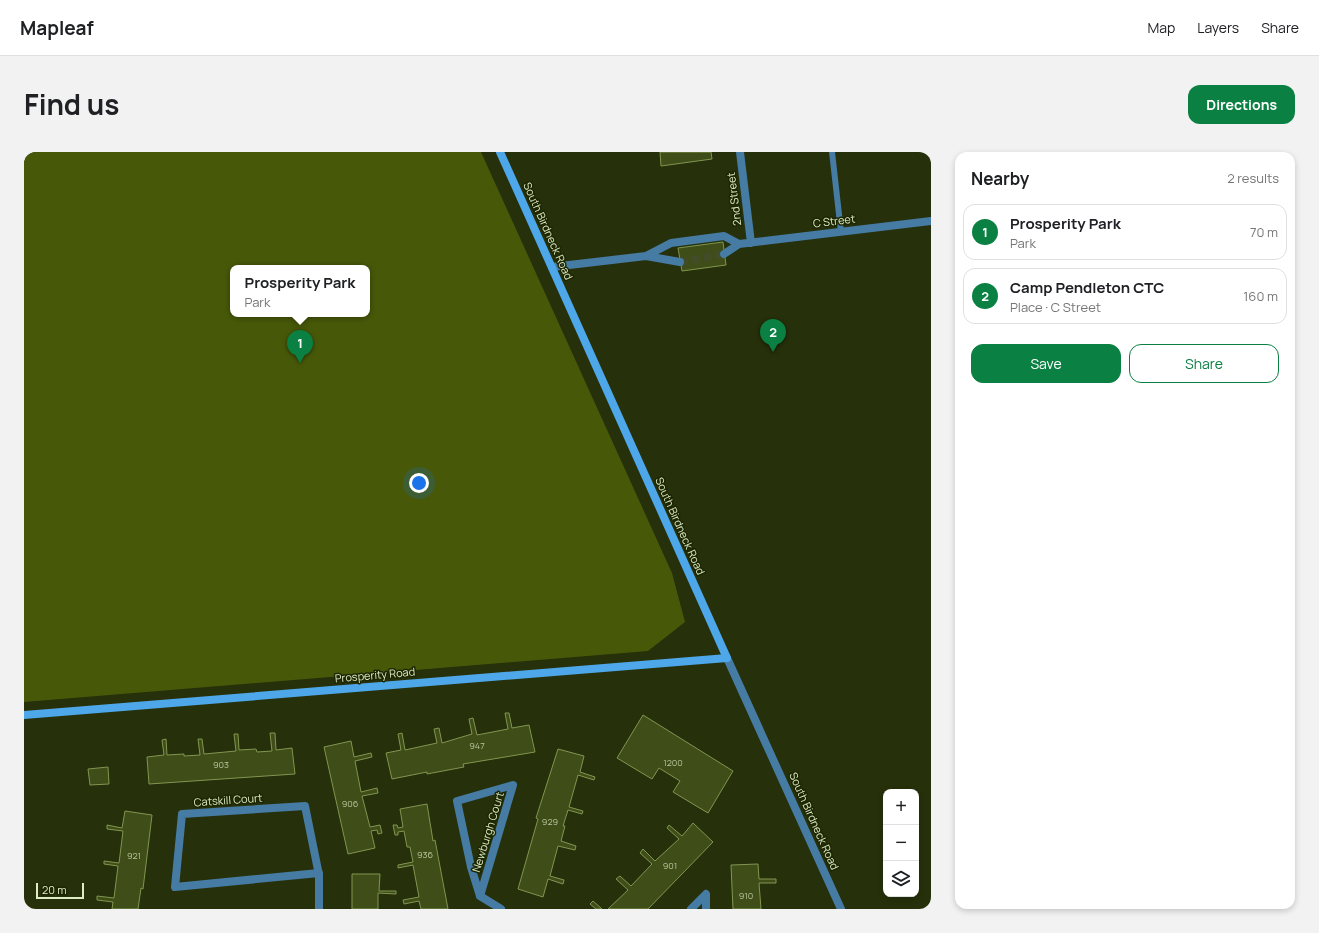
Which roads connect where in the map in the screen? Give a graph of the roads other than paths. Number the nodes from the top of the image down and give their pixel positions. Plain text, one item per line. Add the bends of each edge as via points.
1 (500, 152) edge
2 (740, 152) edge
3 (832, 152) edge
4 (931, 221) edge
5 (841, 232) junction
6 (751, 243) junction
7 (739, 244) junction
8 (724, 254) tunnel mouth
9 (646, 256) junction
10 (680, 262) tunnel mouth
11 (552, 267) junction
12 (727, 658) junction
13 (24, 715) edge
14 (319, 872) junction
15 (480, 896) junction
16 (319, 909) edge
17 (501, 909) edge
18 (691, 909) edge
19 (706, 909) edge
20 (841, 909) edge

1 - 11 street, South Birdneck Road
2 - 6 street, 2nd Street
3 - 5 lane
4 - 5 street, C Street
5 - 6 street, C Street
6 - 7 street, C Street
7 - 8 street, C Street
7 - 9 street, C Street via 724,236 716,237 671,243
9 - 10 street, C Street
9 - 11 street, C Street
11 - 12 street, South Birdneck Road
12 - 13 street, Prosperity Road
12 - 20 street, South Birdneck Road
14 - 14 street, Catskill Court via 305,806 182,814 175,887
14 - 16 street, Catskill Court
15 - 15 street, Newburgh Court via 511,792 513,785 457,801
15 - 17 street
18 - 19 street via 706,894

